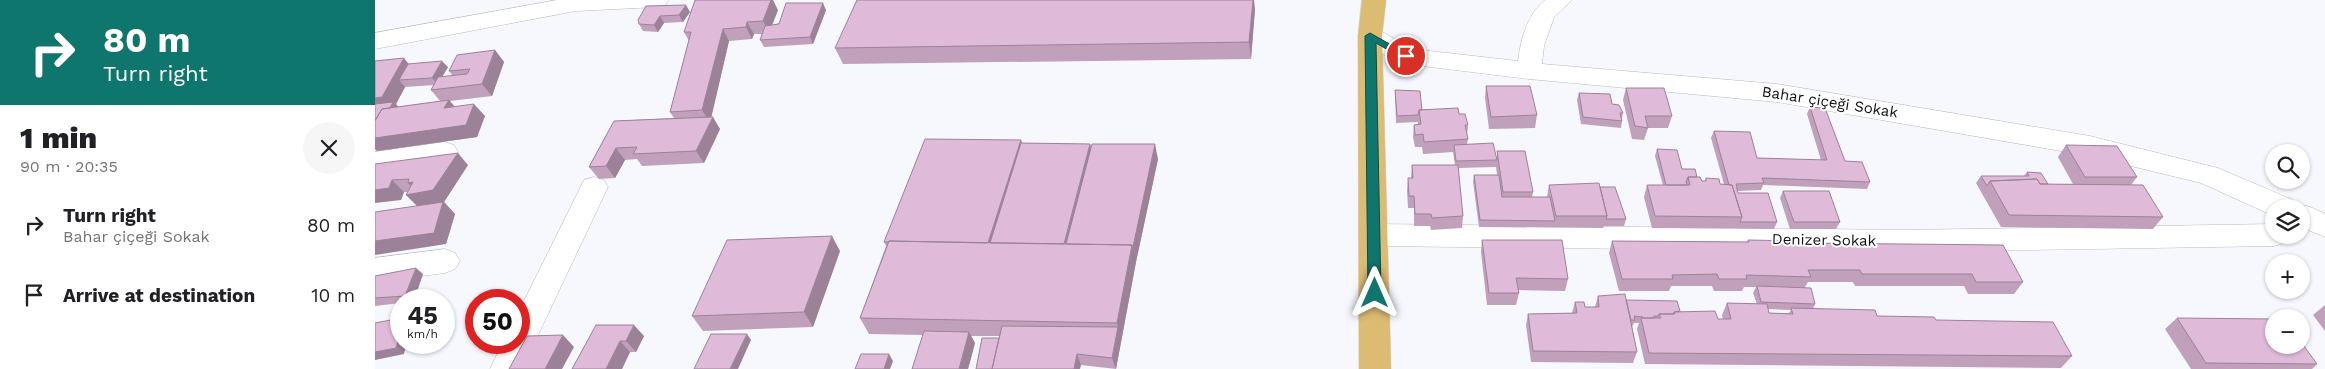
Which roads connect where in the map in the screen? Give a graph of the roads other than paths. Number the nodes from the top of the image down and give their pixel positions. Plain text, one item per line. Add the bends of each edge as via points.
1 (657, 0) edge
2 (1363, 0) edge
3 (1373, 0) edge
4 (1560, 0) edge
5 (1370, 36) junction
6 (375, 41) edge
7 (1529, 71) junction
8 (1372, 116) junction
9 (445, 152) dead end
10 (375, 162) edge
11 (594, 187) dead end
12 (2265, 200) edge
13 (2310, 219) edge
14 (2325, 226) edge
15 (2325, 233) edge
16 (2265, 234) edge
17 (2310, 234) edge
18 (1374, 236) junction
19 (445, 261) dead end
20 (375, 270) edge
21 (506, 369) edge
22 (1375, 369) edge

1 - 6 street via 576,4
2 - 8 main road
3 - 5 main road
4 - 7 street via 1543,14 1532,46
5 - 7 street, Bahar çiçeği Sokak via 1406,56
5 - 8 main road
7 - 12 street, Bahar çiçeği Sokak via 1777,93 2091,146 2208,175
8 - 18 main road
9 - 10 street
11 - 21 street
13 - 14 street
15 - 17 street
16 - 18 street, Denizer Sokak via 1905,241
18 - 22 main road
19 - 20 street

